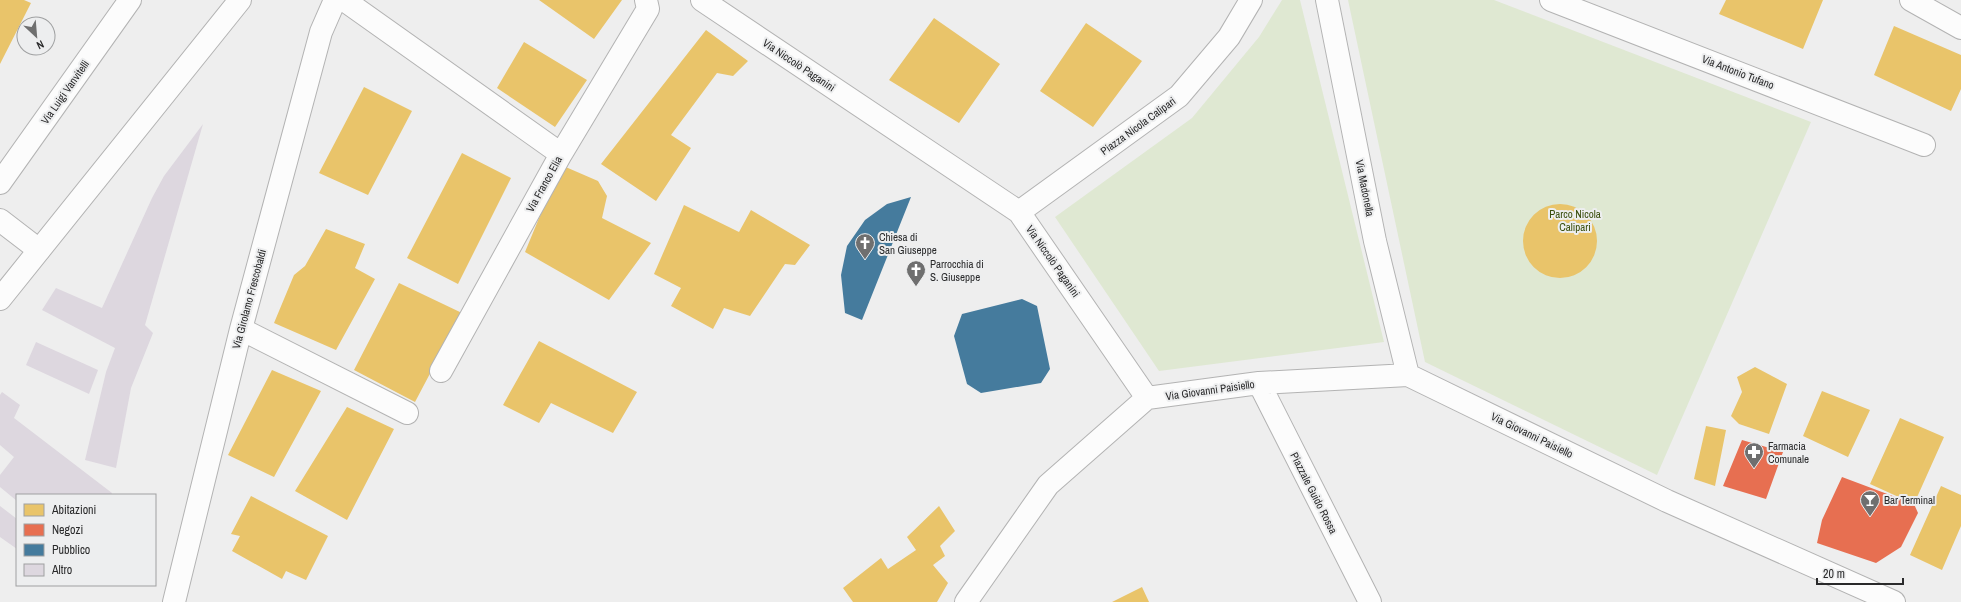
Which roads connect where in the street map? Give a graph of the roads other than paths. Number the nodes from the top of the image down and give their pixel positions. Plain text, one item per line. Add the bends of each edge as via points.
1 (130, 0) edge
2 (240, 0) edge
3 (335, 0) edge
4 (344, 0) edge
5 (646, 0) edge
6 (702, 0) edge
7 (1251, 0) edge
8 (1327, 0) edge
9 (1551, 0) edge
10 (1912, 0) edge
11 (1961, 28) edge
12 (1924, 144) dead end
13 (561, 154) junction
14 (0, 183) edge
15 (1019, 212) junction
16 (0, 220) edge
17 (39, 250) junction
18 (0, 298) edge
19 (241, 329) junction
20 (441, 371) dead end
21 (1408, 375) junction
22 (1259, 383) junction
23 (1147, 398) junction
24 (407, 413) dead end
25 (174, 602) edge
26 (966, 602) edge
27 (1370, 602) edge
28 (1894, 602) edge

1 - 14 street, Via Luigi Vanvitelli
2 - 17 street
3 - 19 street, Via Girolamo Frescobaldi via 321,32
4 - 13 street
5 - 13 street, Via Franco Elia via 648,9
6 - 15 street, Via Niccolò Paganini
7 - 15 street, Piazza Nicola Calipari via 1229,37 1179,96
8 - 21 street, Via Madonella via 1376,241
9 - 12 street, Via Antonio Tufano
10 - 11 street
13 - 20 street, Via Franco Elia
15 - 23 street, Via Niccolò Paganini
16 - 17 street
17 - 18 street
19 - 24 street
19 - 25 street, Via Girolamo Frescobaldi
21 - 22 street, Via Giovanni Paisiello
21 - 28 street, Via Giovanni Paisiello via 1667,501
22 - 23 street, Via Giovanni Paisiello
22 - 27 street, Piazzale Guido Rossa
23 - 26 street via 1048,485

